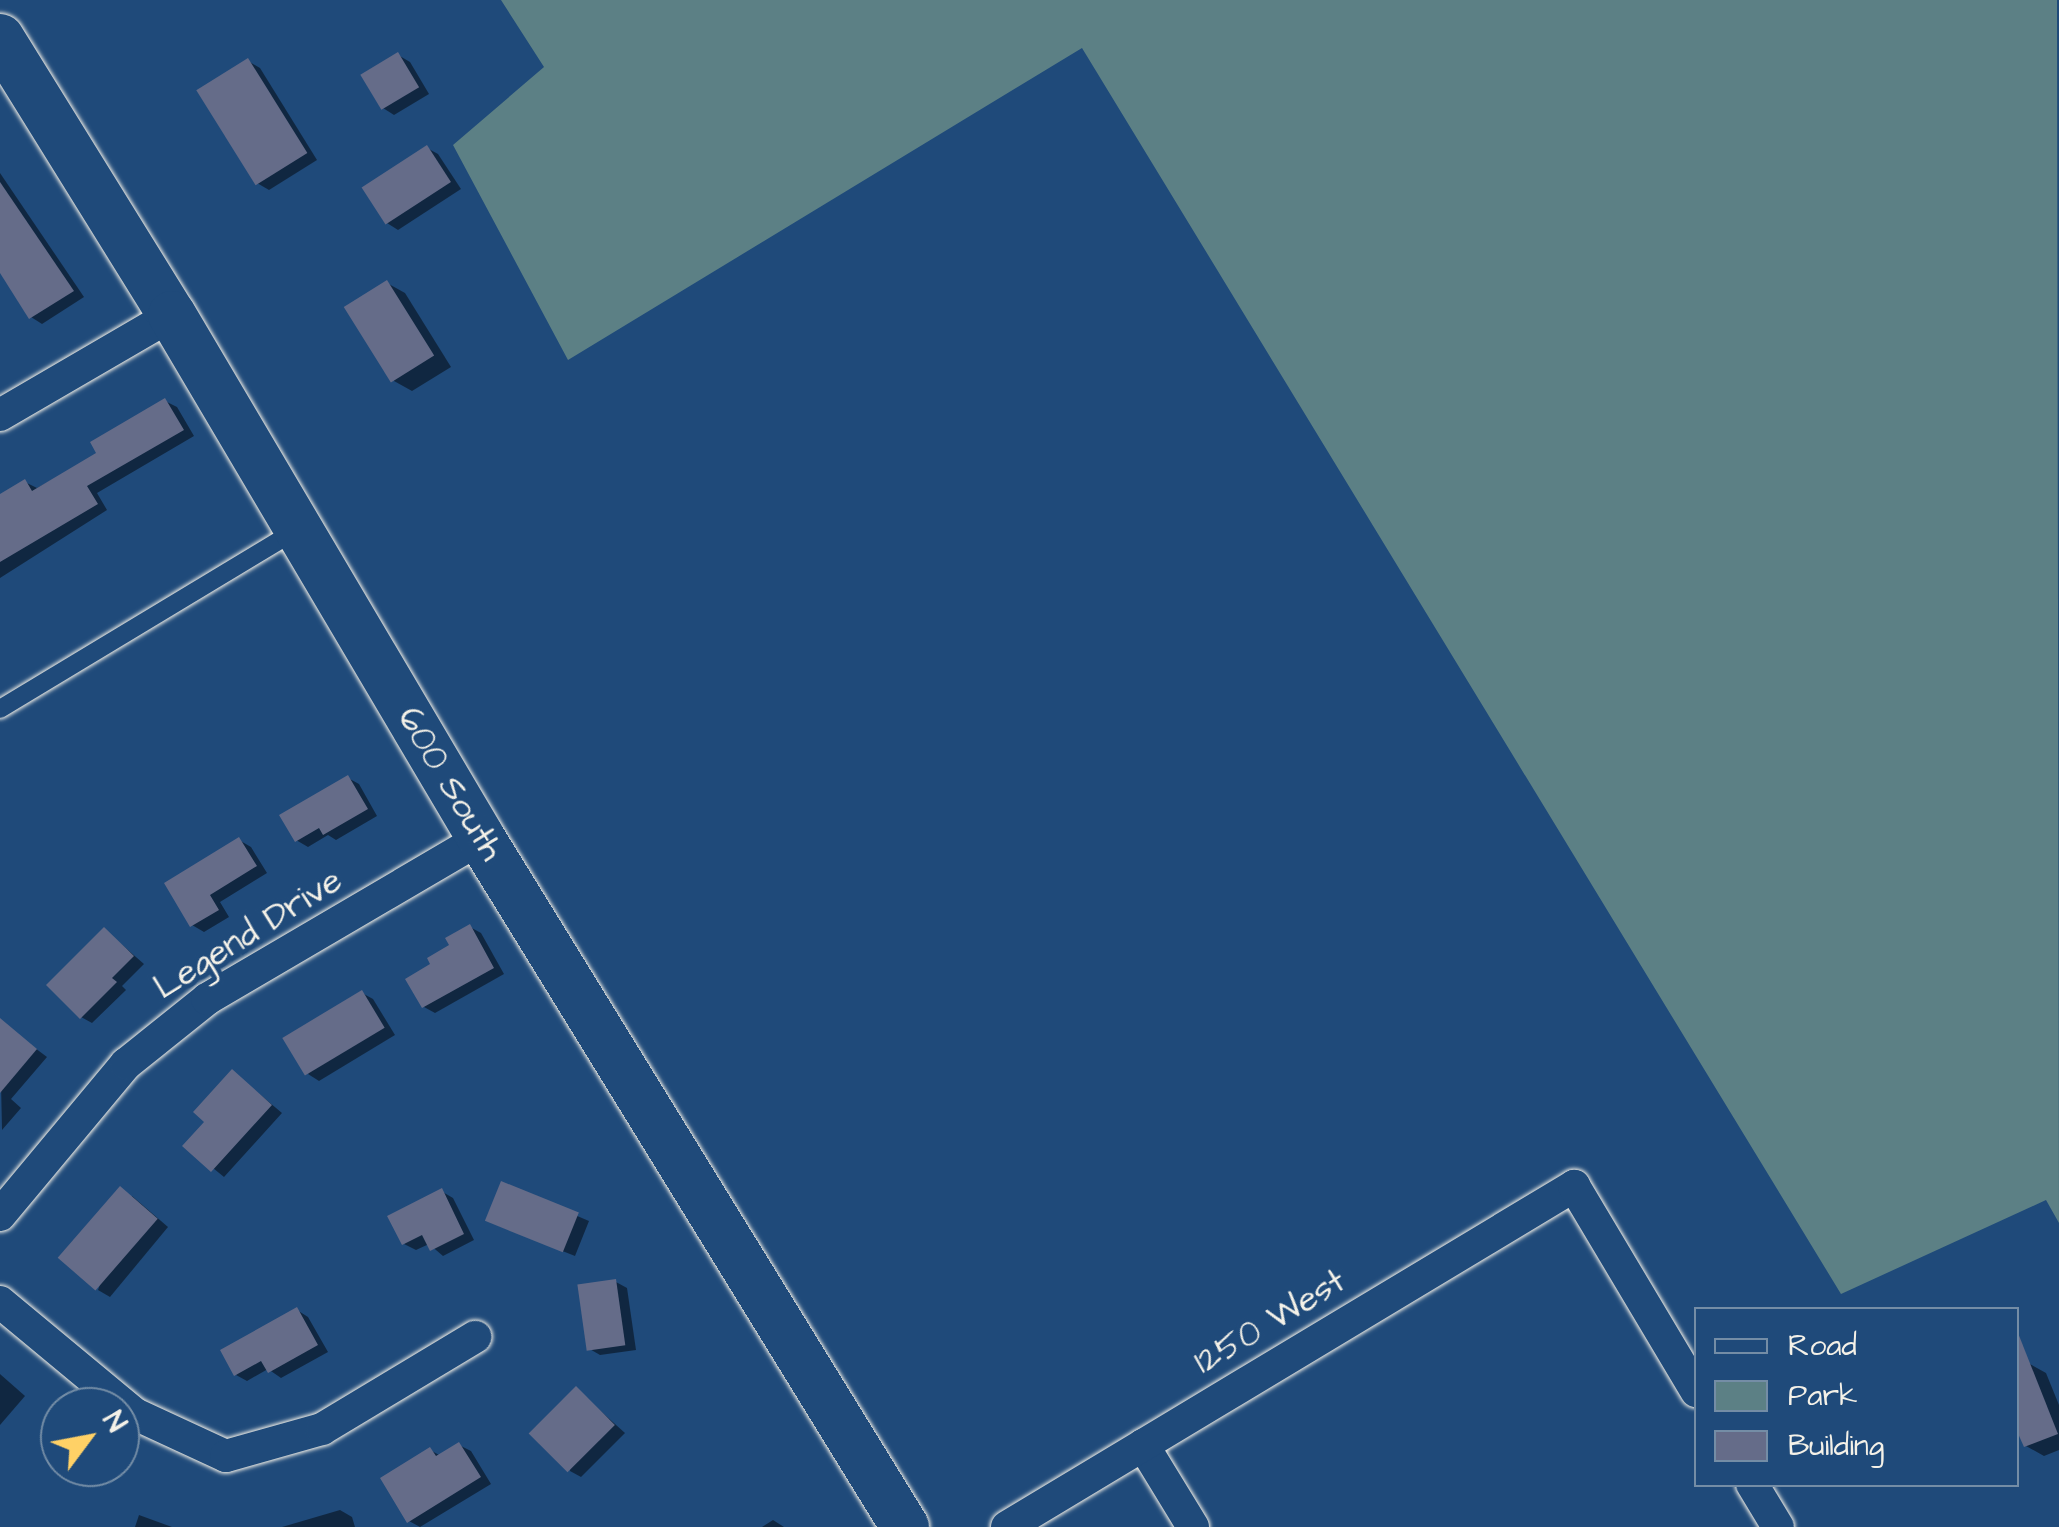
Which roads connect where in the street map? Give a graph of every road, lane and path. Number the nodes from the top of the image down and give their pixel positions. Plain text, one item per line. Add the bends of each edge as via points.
1 (0, 38) edge
2 (172, 315) junction
3 (0, 414) edge
4 (298, 528) junction
5 (0, 709) edge
6 (482, 838) junction
7 (0, 1215) edge
8 (0, 1302) edge
9 (474, 1338) dead end
10 (1694, 1388) edge
11 (1143, 1445) junction
12 (905, 1527) edge
13 (1008, 1527) edge
14 (1193, 1527) edge

1 - 2 main road, 600 South
2 - 3 street
2 - 4 main road, 600 South
4 - 5 lane
4 - 6 main road, 600 South
6 - 7 street, Legend Drive via 207,1000 126,1064
6 - 12 main road, 600 South
8 - 9 street via 134,1414 226,1456 322,1429
10 - 11 street, 1250 West via 1574,1186
11 - 13 street, 1250 West
11 - 14 street

